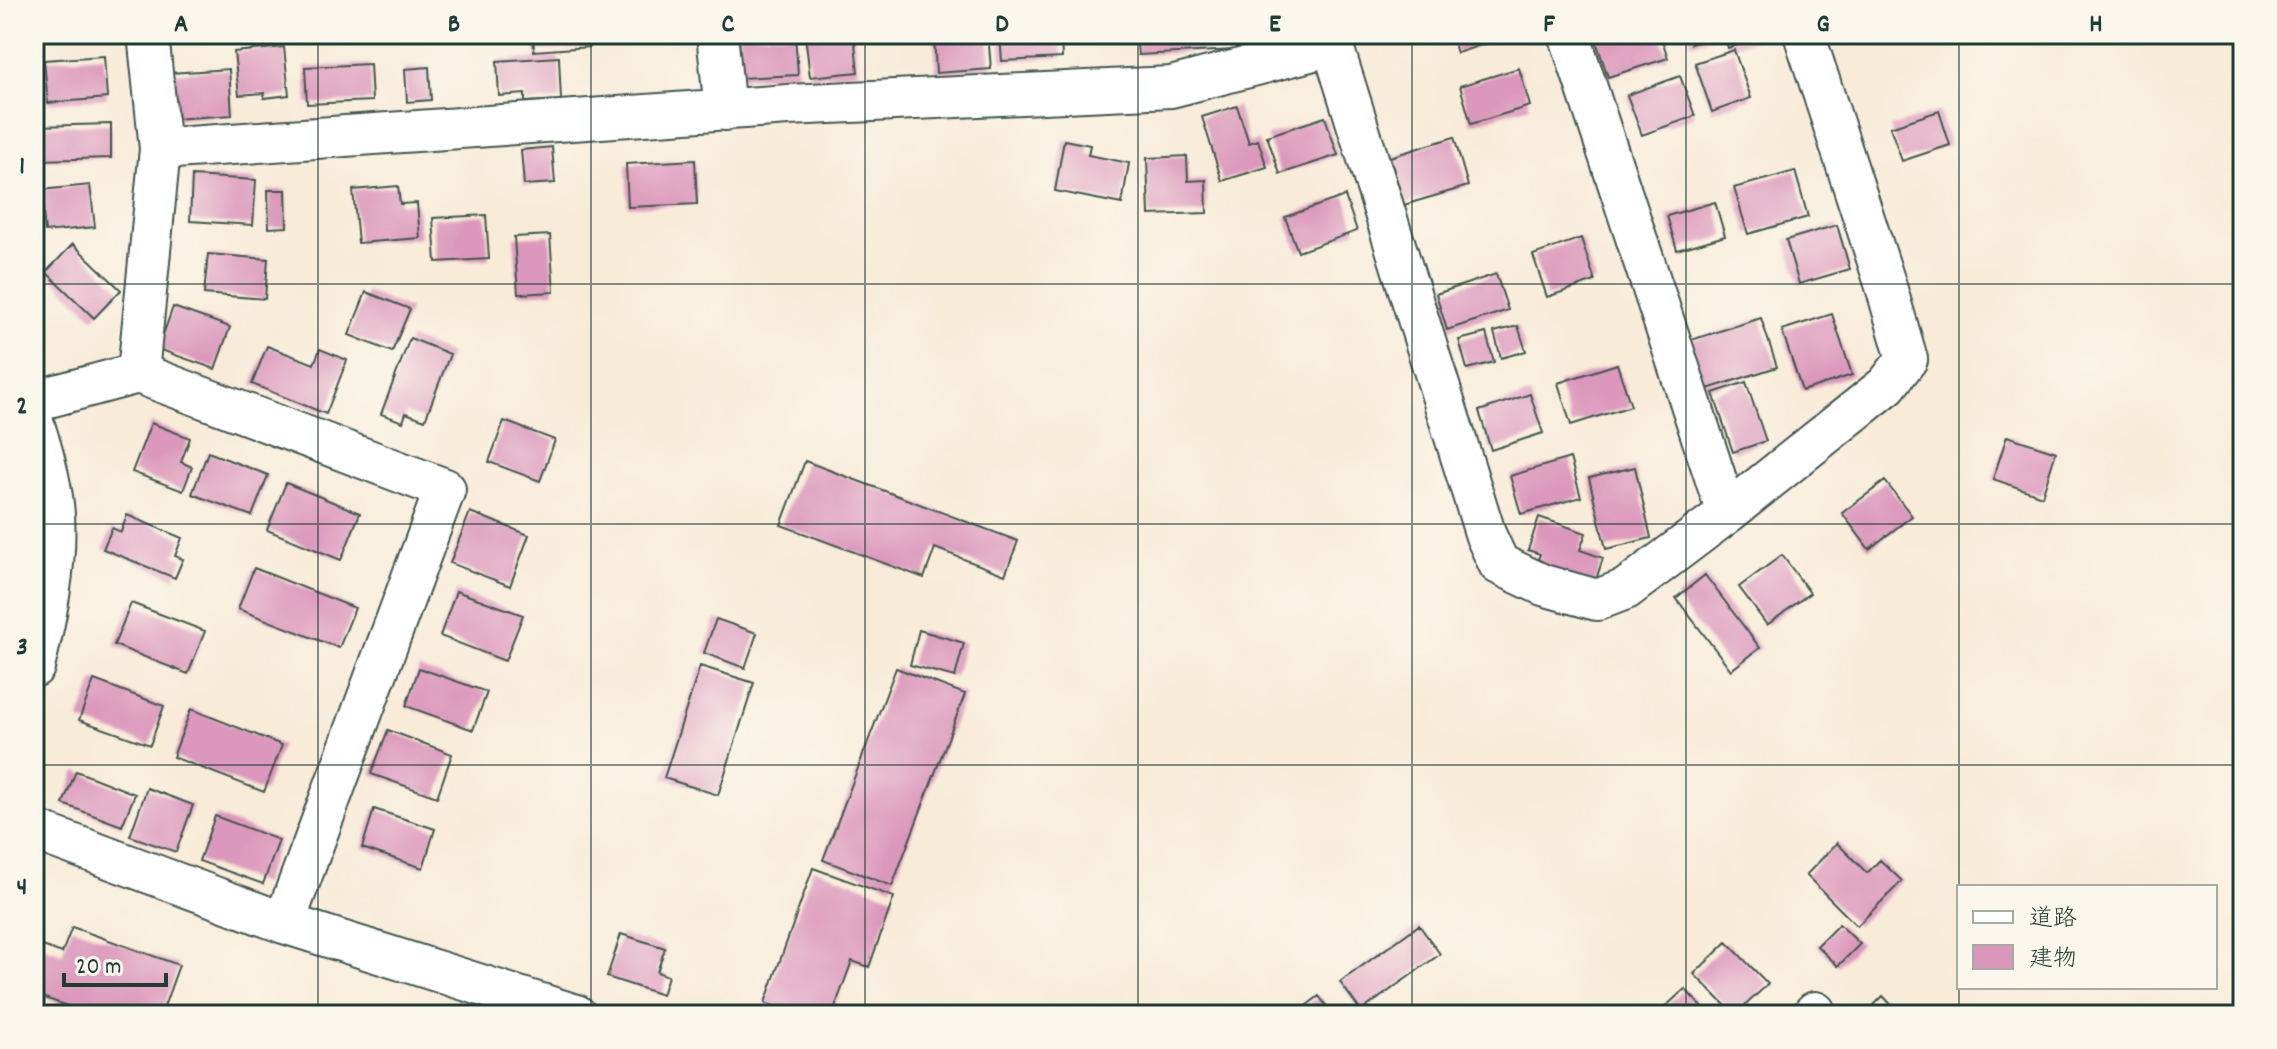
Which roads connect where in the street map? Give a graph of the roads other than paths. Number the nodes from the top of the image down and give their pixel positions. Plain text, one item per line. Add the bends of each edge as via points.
1 (148, 34) edge
2 (717, 34) edge
3 (1569, 34) edge
4 (1804, 34) edge
5 (1331, 39) edge
6 (725, 110) junction
7 (160, 149) junction
8 (138, 373) junction
9 (34, 401) edge
10 (34, 425) edge
11 (1727, 513) junction
12 (34, 667) edge
13 (34, 830) edge
14 (284, 923) junction
15 (576, 1015) edge

1 - 7 street
2 - 6 street
3 - 11 street
4 - 11 street via 1907,359 1887,385
5 - 6 street via 1171,87
5 - 11 street via 1499,564 1543,585 1597,600 1626,589
6 - 7 street
7 - 8 street
8 - 9 street
8 - 14 street via 445,489
10 - 12 street via 54,515 45,620
13 - 14 street
14 - 15 street

